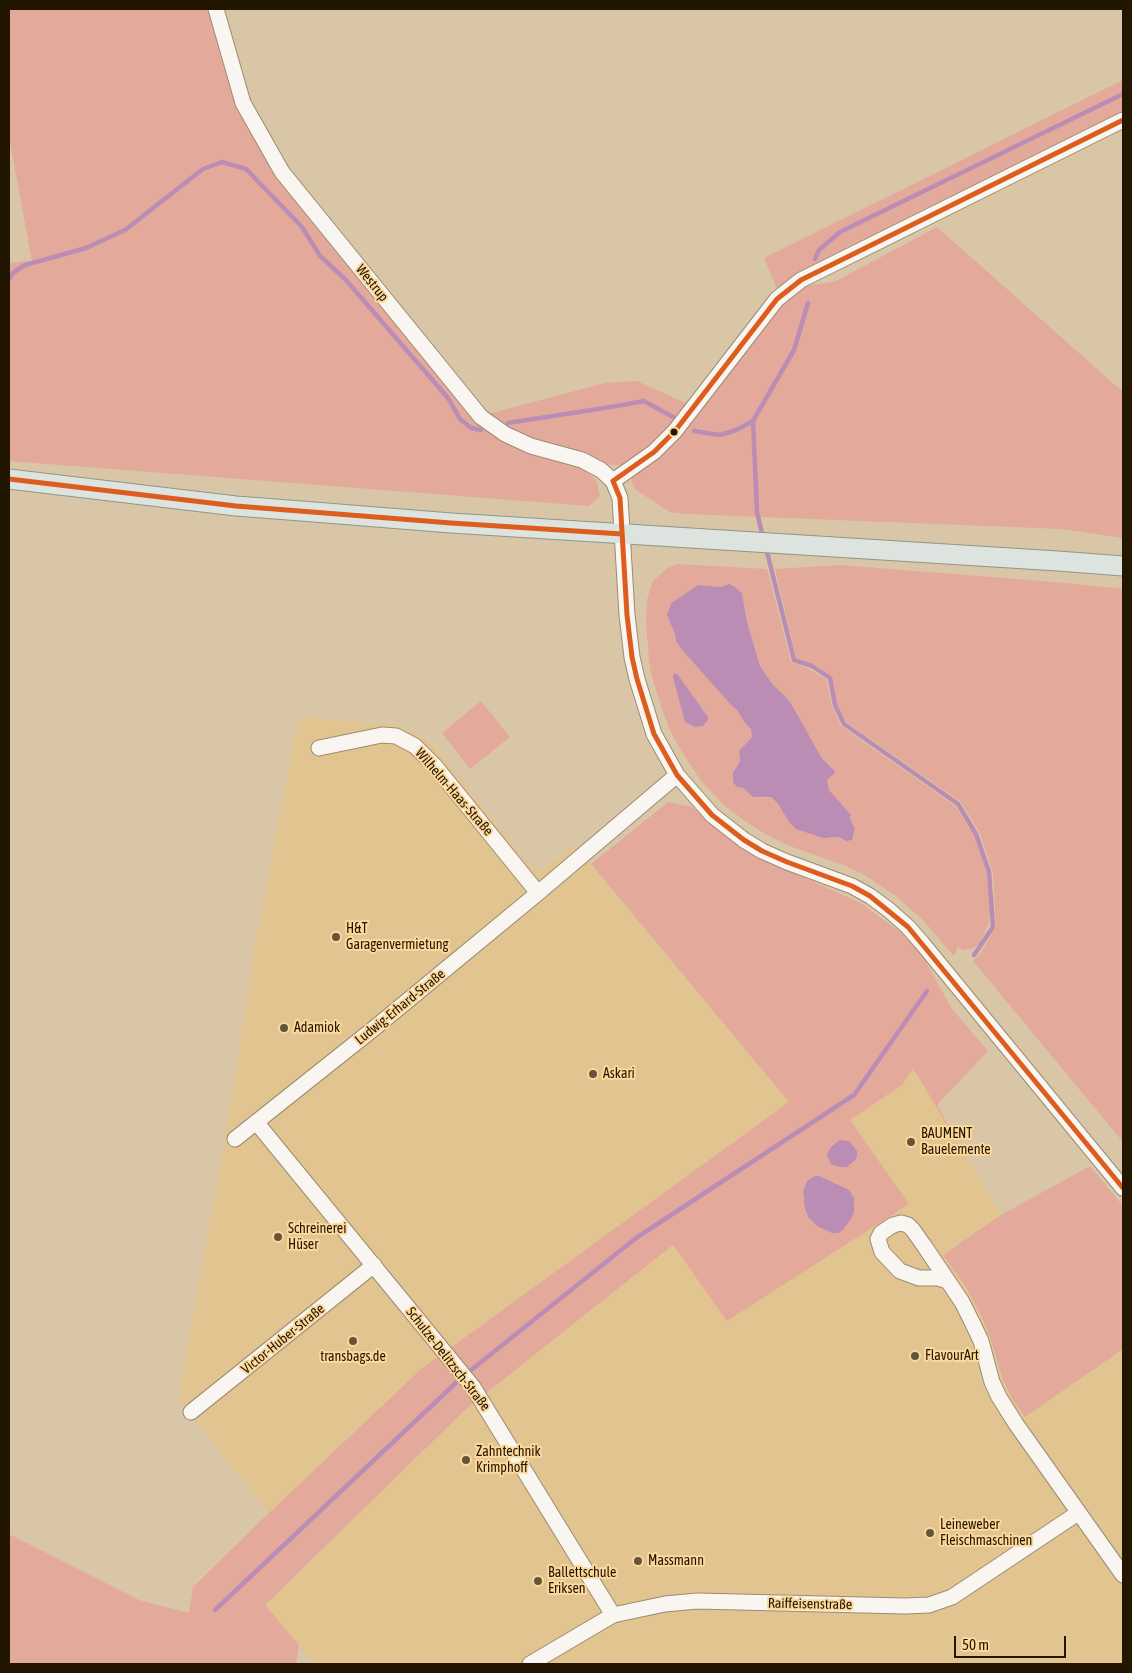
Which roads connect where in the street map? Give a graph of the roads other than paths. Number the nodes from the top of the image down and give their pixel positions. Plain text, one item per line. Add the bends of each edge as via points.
1 (216, 9) edge
2 (1123, 120) edge
3 (9, 479) edge
4 (613, 481) junction
5 (622, 534) junction
6 (1123, 566) edge
7 (319, 748) dead end
8 (677, 775) junction
9 (538, 893) junction
10 (256, 1122) junction
11 (235, 1138) dead end
12 (1123, 1188) edge
13 (374, 1265) junction
14 (948, 1281) junction
15 (191, 1412) dead end
16 (1078, 1513) junction
17 (1123, 1575) edge
18 (613, 1615) junction
19 (530, 1664) edge

1 - 4 street, Westrup via 243,102 282,172 481,418 531,446 582,460
2 - 4 street via 801,280 777,299 674,431 654,452
3 - 5 main road via 236,506
4 - 5 street via 620,498
5 - 6 main road
5 - 8 street via 632,658 654,734
7 - 9 street, Wilhelm-Haas-Straße via 382,735 396,736 415,746 436,766
8 - 9 street, Ludwig-Erhard-Straße
8 - 12 street via 712,815 744,840 787,862 852,886 896,916 922,943
9 - 10 street, Ludwig-Erhard-Straße
10 - 11 street, Ludwig-Erhard-Straße
10 - 13 street, Schulze-Delitzsch-Straße
13 - 15 street, Victor-Huber-Straße
13 - 18 street, Schulze-Delitzsch-Straße via 473,1387
14 - 14 street via 908,1225 893,1225 881,1233 878,1239 882,1252 900,1271 919,1278
14 - 16 street via 981,1341 999,1397
16 - 17 street
16 - 18 street, Raiffeisenstraße via 952,1597 929,1604 697,1601
18 - 19 street, Raiffeisenstraße

